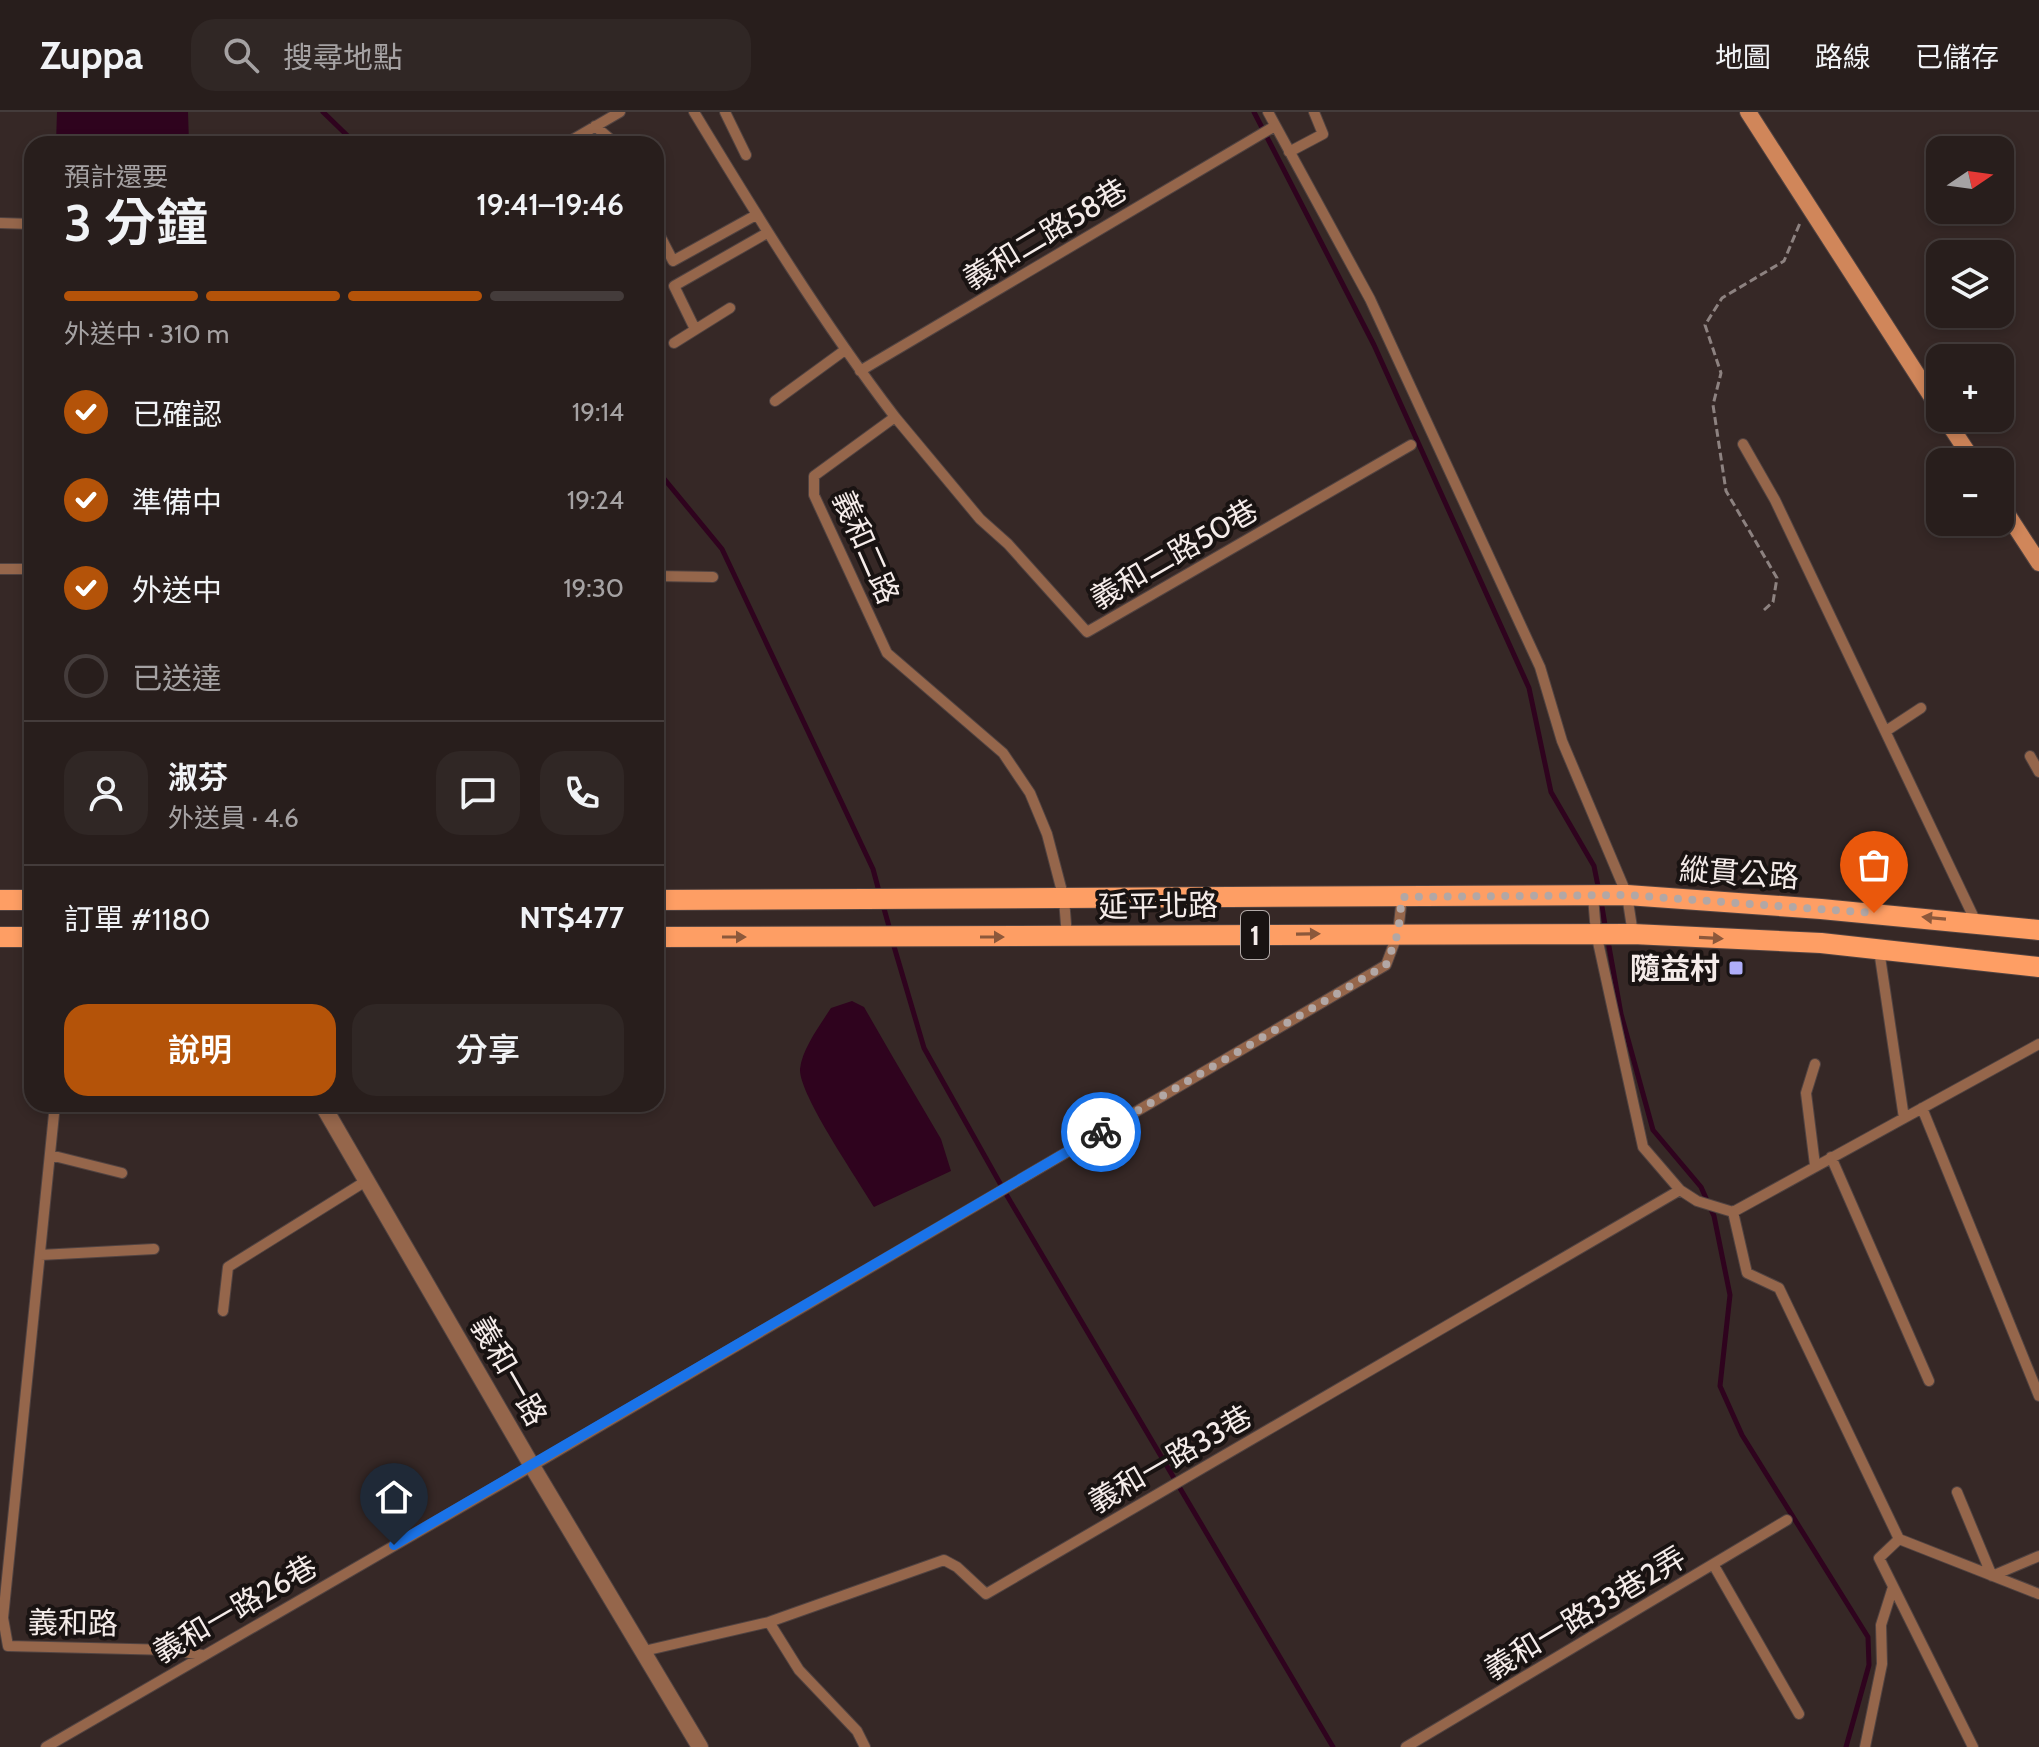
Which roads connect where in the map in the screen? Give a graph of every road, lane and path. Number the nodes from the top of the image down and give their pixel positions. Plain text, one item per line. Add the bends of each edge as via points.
1 (620, 112) edge
2 (694, 112) edge
3 (725, 112) edge
4 (1268, 112) edge
5 (1314, 112) edge
6 (1748, 112) edge
7 (595, 126) junction
8 (1272, 128) junction
9 (578, 136) edge
10 (607, 136) edge
11 (1289, 152) junction
12 (746, 155) dead end
13 (1807, 204) junction
14 (756, 215) junction
15 (0, 223) edge
16 (24, 224) edge
17 (767, 233) junction
18 (664, 244) edge
19 (730, 308) dead end
20 (695, 329) junction
21 (674, 343) dead end
22 (845, 350) junction
23 (860, 371) junction
24 (1926, 388) edge
25 (775, 401) dead end
26 (895, 417) junction
27 (1743, 444) dead end
28 (1411, 445) dead end
29 (2014, 525) edge
30 (2039, 563) edge
31 (0, 569) edge
32 (24, 569) edge
33 (664, 576) edge
34 (713, 577) dead end
35 (1764, 610) dead end
36 (1921, 708) dead end
37 (1886, 731) junction
38 (2030, 756) dead end
39 (2039, 772) edge
40 (1627, 895) junction
41 (1593, 896) junction
42 (1402, 897) junction
43 (1064, 899) junction
44 (0, 900) edge
45 (24, 900) edge
46 (664, 900) edge
47 (1821, 909) junction
48 (1976, 922) junction
49 (2039, 930) edge
50 (1398, 933) junction
51 (1596, 933) junction
52 (1633, 934) junction
53 (0, 937) edge
54 (24, 937) edge
55 (664, 937) edge
56 (1067, 937) junction
57 (1821, 943) junction
58 (1879, 949) junction
59 (2039, 967) edge
60 (2039, 1044) edge
61 (1815, 1064) dead end
62 (1922, 1108) junction
63 (54, 1112) edge
64 (327, 1112) edge
65 (1904, 1118) junction
66 (50, 1155) junction
67 (1831, 1157) junction
68 (1815, 1165) junction
69 (122, 1173) dead end
70 (366, 1181) junction
71 (1680, 1190) junction
72 (1733, 1212) junction
73 (154, 1249) dead end
74 (40, 1255) junction
75 (223, 1311) dead end
76 (1929, 1381) dead end
77 (2039, 1396) edge
78 (532, 1466) junction
79 (1957, 1492) dead end
80 (1787, 1520) dead end
81 (1899, 1539) junction
82 (2039, 1556) edge
83 (1713, 1564) junction
84 (1992, 1576) junction
85 (1893, 1587) junction
86 (2039, 1594) edge
87 (769, 1622) junction
88 (644, 1651) junction
89 (202, 1655) junction
90 (1799, 1714) dead end
91 (46, 1747) edge
92 (700, 1747) edge
93 (865, 1747) edge
94 (1406, 1747) edge
95 (1865, 1747) edge
96 (1973, 1747) edge

1 - 7 lane
2 - 14 lane
3 - 12 lane
4 - 8 lane
5 - 11 lane via 1323,134
6 - 13 street
7 - 9 lane
7 - 10 lane
8 - 11 lane
8 - 23 lane, 義和二路58巷
11 - 40 lane via 1370,299 1540,667 1562,741
13 - 24 street
13 - 35 path via 1784,261 1722,298 1705,325 1721,373 1713,405 1726,491 1777,578 1773,602
14 - 17 lane
14 - 18 lane via 673,261
15 - 16 lane
17 - 20 lane via 674,286
17 - 22 lane
19 - 20 lane
20 - 21 lane
22 - 23 lane
22 - 25 lane
23 - 26 lane
26 - 28 lane, 義和二路50巷 via 980,519 1087,632
26 - 43 lane, 義和二路 via 814,476 814,495 887,653 1003,753 1030,793
27 - 37 lane
29 - 30 street
31 - 32 lane
33 - 34 lane
36 - 37 lane
37 - 48 lane
38 - 39 lane
40 - 41 main road, 1
40 - 47 main road, 縱貫公路 / 1
40 - 52 lane
41 - 42 main road, 延平北路 / 1
41 - 51 lane
42 - 43 main road, 延平北路 / 1
42 - 50 lane, 義和一路26巷
43 - 46 main road, 延平北路 / 1
43 - 56 lane, 義和二路
44 - 45 main road
48 -> 47 main road, 縱貫公路 / 1
47 - 57 main road
48 - 49 main road, 縱貫公路 / 1
50 - 51 main road, 延平北路 / 1
56 -> 50 main road, 延平北路 / 1
50 - 78 lane, 義和一路26巷 via 1386,965
51 - 52 main road, 1
51 - 71 lane via 1643,1147
52 -> 57 main road, 1
53 - 54 main road
55 -> 56 main road, 延平北路 / 1
57 - 58 main road, 1
58 - 59 main road, 1
58 - 65 lane
60 - 62 lane
61 - 68 lane via 1806,1093
62 - 65 lane
62 - 77 lane
63 - 66 lane, 義和路
64 - 70 street, 義和一路
65 - 67 lane
66 - 69 lane
66 - 74 lane, 義和路
67 - 68 lane
67 - 76 lane
68 - 72 lane
70 - 75 lane via 228,1267
70 - 78 street, 義和一路
71 - 72 lane
71 - 87 lane, 義和一路33巷 via 986,1594 944,1560
72 - 81 lane via 1747,1273 1779,1288
73 - 74 lane
74 - 89 lane, 義和路 via 3,1618 8,1646
78 - 88 street, 義和一路
78 - 89 lane, 義和一路26巷
79 - 84 lane
80 - 83 lane, 義和一路33巷2弄
81 - 84 lane
81 - 85 lane via 1879,1558
82 - 84 lane
83 - 90 lane
83 - 94 lane, 義和一路33巷2弄
84 - 86 lane
85 - 95 lane via 1881,1625 1882,1664
85 - 96 lane
87 - 88 lane, 義和一路33巷
87 - 93 lane via 799,1670 857,1731
88 - 92 street, 義和一路
89 - 91 lane, 義和一路26巷

